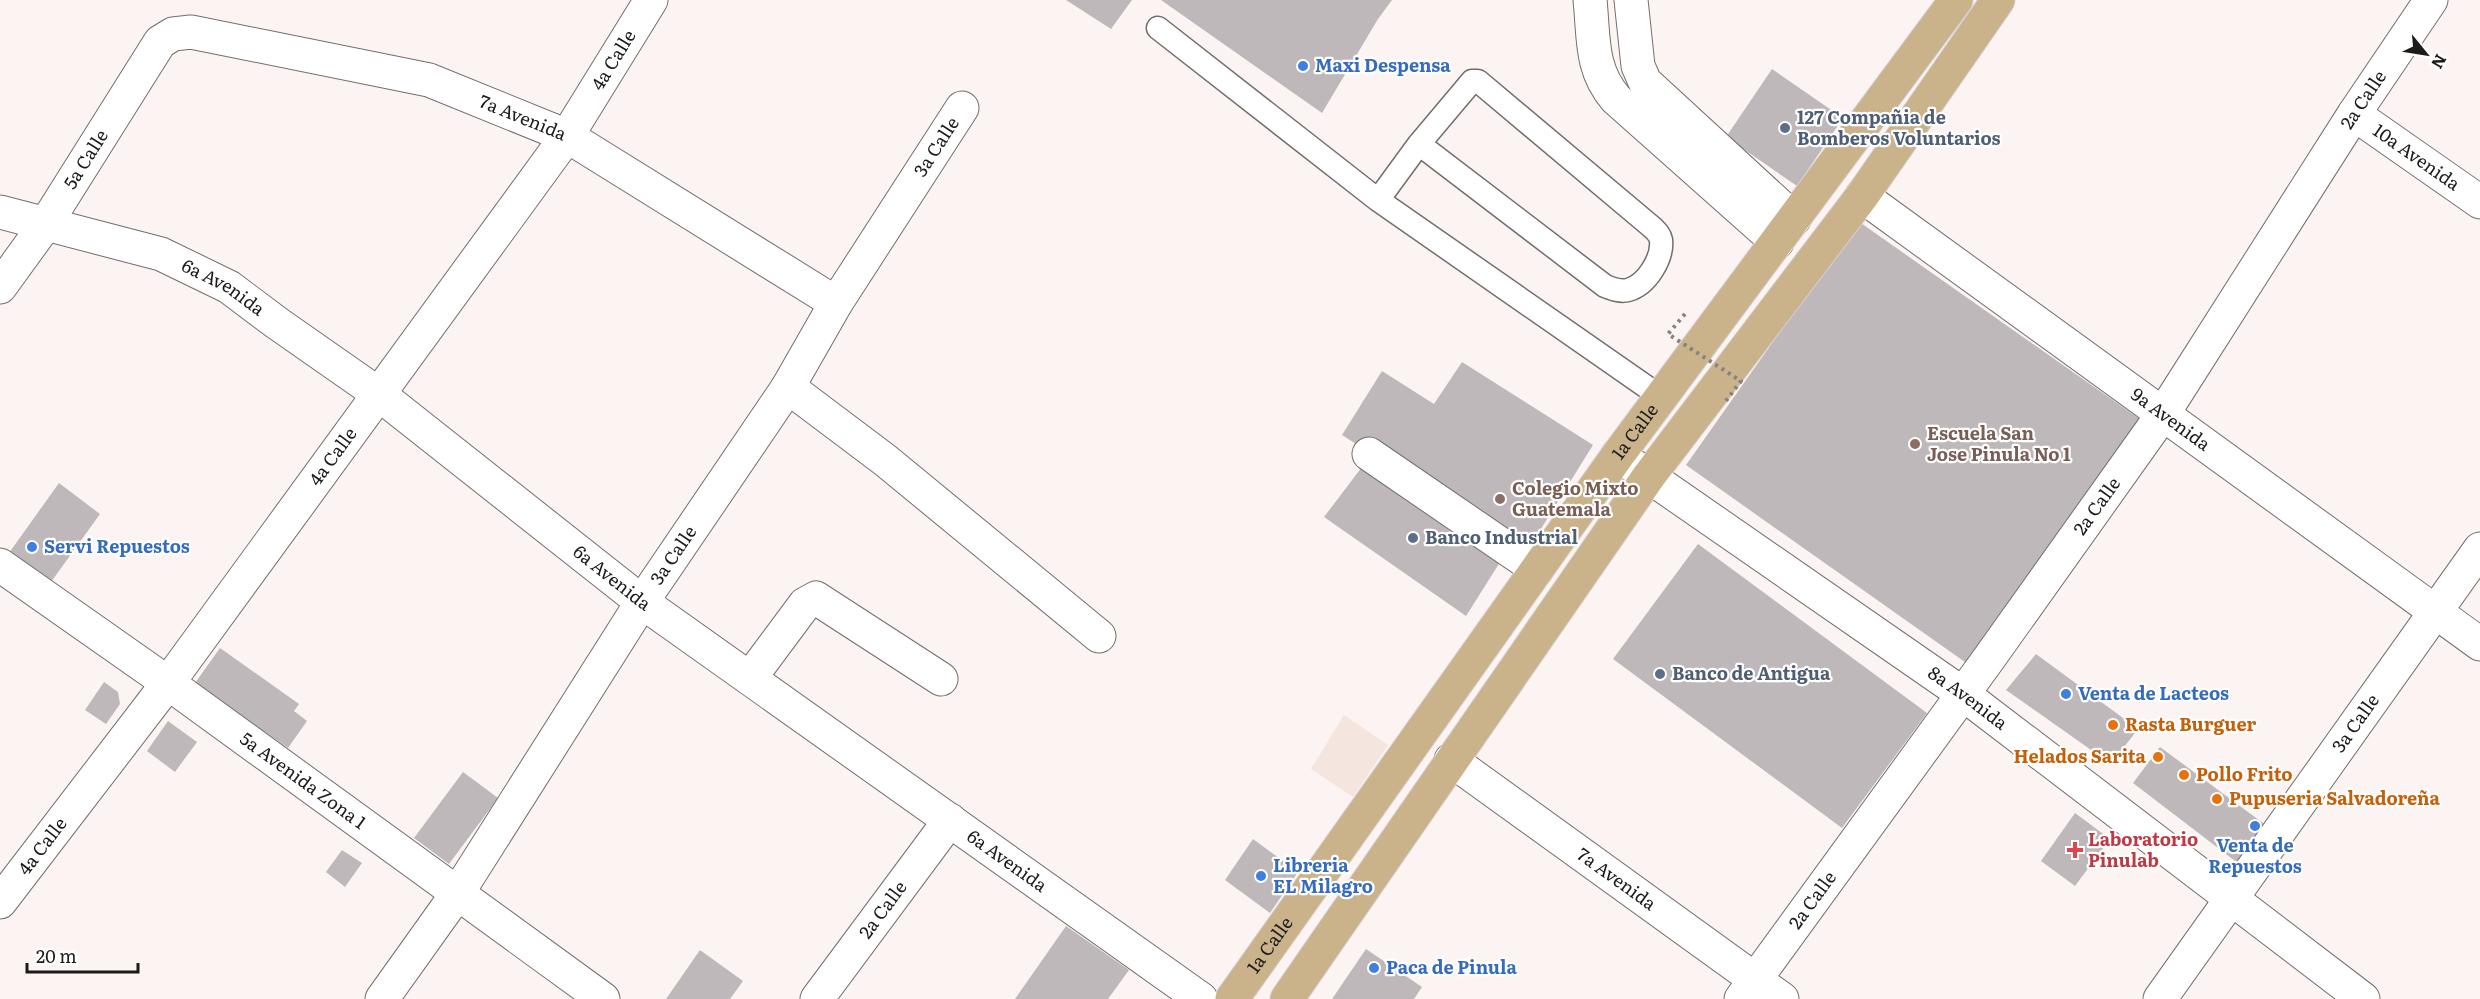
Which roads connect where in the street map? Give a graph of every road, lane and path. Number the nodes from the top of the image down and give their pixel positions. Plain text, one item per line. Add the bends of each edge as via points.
1 (651, 0) edge
2 (1590, 0) edge
3 (1631, 0) edge
4 (1998, 0) edge
5 (2431, 0) edge
6 (1950, 10) edge
7 (1158, 28) dead end
8 (173, 34) joint
9 (962, 108) dead end
10 (2354, 114) junction
11 (567, 136) junction
12 (1419, 144) junction
13 (1862, 196) junction
14 (1378, 200) junction
15 (2480, 202) edge
16 (0, 212) edge
17 (45, 225) junction
18 (1785, 230) junction
19 (0, 287) edge
20 (836, 303) junction
21 (1685, 314) dead end
22 (788, 387) junction
23 (380, 395) junction
24 (1661, 397) junction
25 (1725, 402) dead end
26 (2163, 414) junction
27 (1369, 454) dead end
28 (1618, 455) junction
29 (1649, 476) junction
30 (2480, 549) edge
31 (0, 565) edge
32 (1537, 570) junction
33 (1569, 592) junction
34 (642, 602) junction
35 (2436, 612) junction
36 (1099, 636) dead end
37 (2480, 644) edge
38 (750, 678) junction
39 (941, 679) dead end
40 (168, 684) junction
41 (1963, 694) junction
42 (1451, 760) junction
43 (950, 820) junction
44 (457, 894) junction
45 (2230, 898) junction
46 (0, 902) edge
47 (1748, 989) edge
48 (382, 999) edge
49 (603, 999) edge
50 (817, 999) edge
51 (1201, 999) edge
52 (1232, 999) edge
53 (1287, 999) edge
54 (1782, 999) edge
55 (2160, 999) edge
56 (2363, 999) edge

1 - 11 street, 4a Calle
2 - 18 street via 1596,68 1616,99
3 - 18 street via 1638,66 1644,82
4 - 13 main road
5 - 10 street, 2a Calle
6 - 18 main road, 1a Calle
7 - 14 lane
8 - 11 street, 7a Avenida via 191,32 429,80
8 - 17 street, 5a Calle via 160,42
9 - 20 street, 3a Calle
10 - 15 street, 10a Avenida
10 - 26 street, 2a Calle
11 - 20 street, 7a Avenida
11 - 23 street, 4a Calle
12 - 12 lane via 1472,81 1478,81 1653,228 1661,237 1661,251 1652,271 1630,290 1616,291 1605,286
12 - 14 lane
13 - 26 street, 9a Avenida
13 - 29 main road
14 - 24 lane
16 - 17 street, 6a Avenida
17 - 19 street, 5a Calle
17 - 23 street, 6a Avenida via 161,254 230,287
18 - 24 main road, 1a Calle
20 - 22 street, 3a Calle
21 - 25 path, bridge via 1668,334 1741,381
22 - 34 street, 3a Calle
22 - 36 street via 885,460
23 - 34 street, 6a Avenida
23 - 40 street, 4a Calle
24 - 28 main road, 1a Calle
26 - 35 street, 9a Avenida
26 - 41 street, 2a Calle
27 - 32 street
28 - 29 street, 8a Avenida
28 - 32 main road, 1a Calle
29 - 33 main road
29 - 41 street, 8a Avenida
30 - 35 street, 3a Calle
31 - 40 street, 5a Avenida Zona 1
32 - 33 main road via 1559,573 1568,582
32 - 52 main road, 1a Calle
33 - 42 main road
34 - 38 street, 6a Avenida
34 - 44 street, 3a Calle
35 - 37 street, 9a Avenida
35 - 45 street, 3a Calle
38 - 39 street via 805,604 816,598
38 - 43 street, 6a Avenida
40 - 44 street, 5a Avenida Zona 1
40 - 46 street, 4a Calle
41 - 45 street, 8a Avenida
41 - 47 street, 2a Calle
42 - 47 street, 7a Avenida
42 - 53 main road
43 - 50 street, 2a Calle
43 - 51 street, 6a Avenida
44 - 48 street, 3a Calle
44 - 49 street, 5a Avenida Zona 1
45 - 55 street, 3a Calle
45 - 56 street, 8a Avenida
47 - 54 street, 7a Avenida

